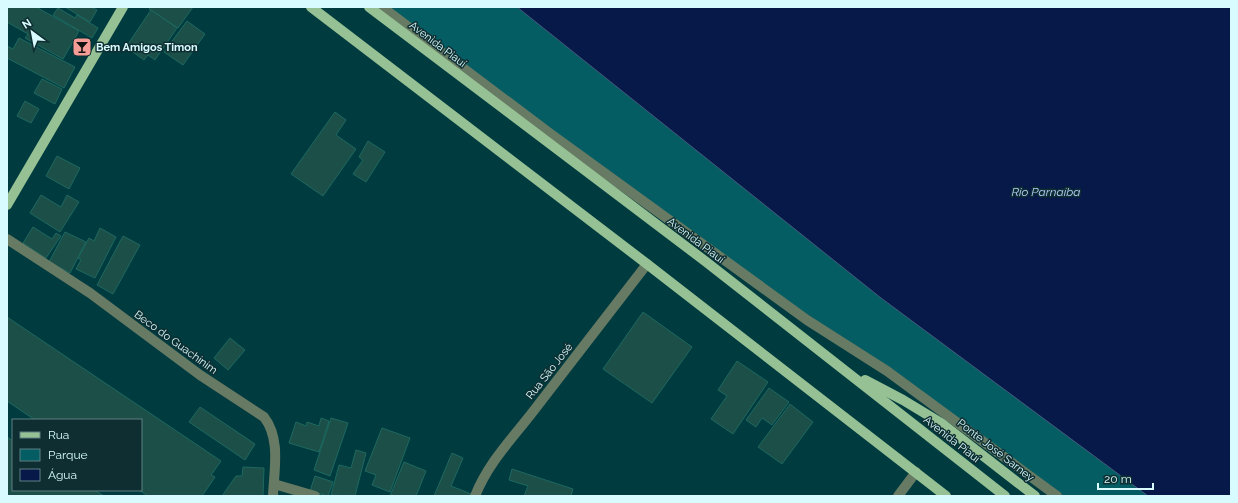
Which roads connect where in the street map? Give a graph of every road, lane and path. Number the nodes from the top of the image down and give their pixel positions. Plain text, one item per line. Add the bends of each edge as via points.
1 (123, 7) edge
2 (311, 7) edge
3 (369, 7) edge
4 (382, 7) edge
5 (7, 205) edge
6 (7, 239) edge
7 (647, 264) junction
8 (845, 370) junction
9 (916, 472) junction
10 (274, 484) junction
11 (274, 496) edge
12 (315, 496) edge
13 (475, 496) edge
14 (898, 496) edge
15 (946, 496) edge
16 (1005, 496) edge
17 (1035, 496) edge
18 (1057, 496) edge

1 - 5 main road
2 - 7 main road
3 - 8 main road, Avenida Piauí
4 - 18 street via 548,132 794,311 887,371
6 - 10 street, Beco do Guachinim via 90,293 200,375 264,418 271,426 274,437
7 - 9 main road
7 - 13 street, Rua São José via 492,462
8 - 16 main road, Avenida Piauí
8 - 17 main road, Ponte José Sarney via 941,423
9 - 14 street
9 - 15 main road
10 - 11 street, Beco do Guachinim
10 - 12 street

